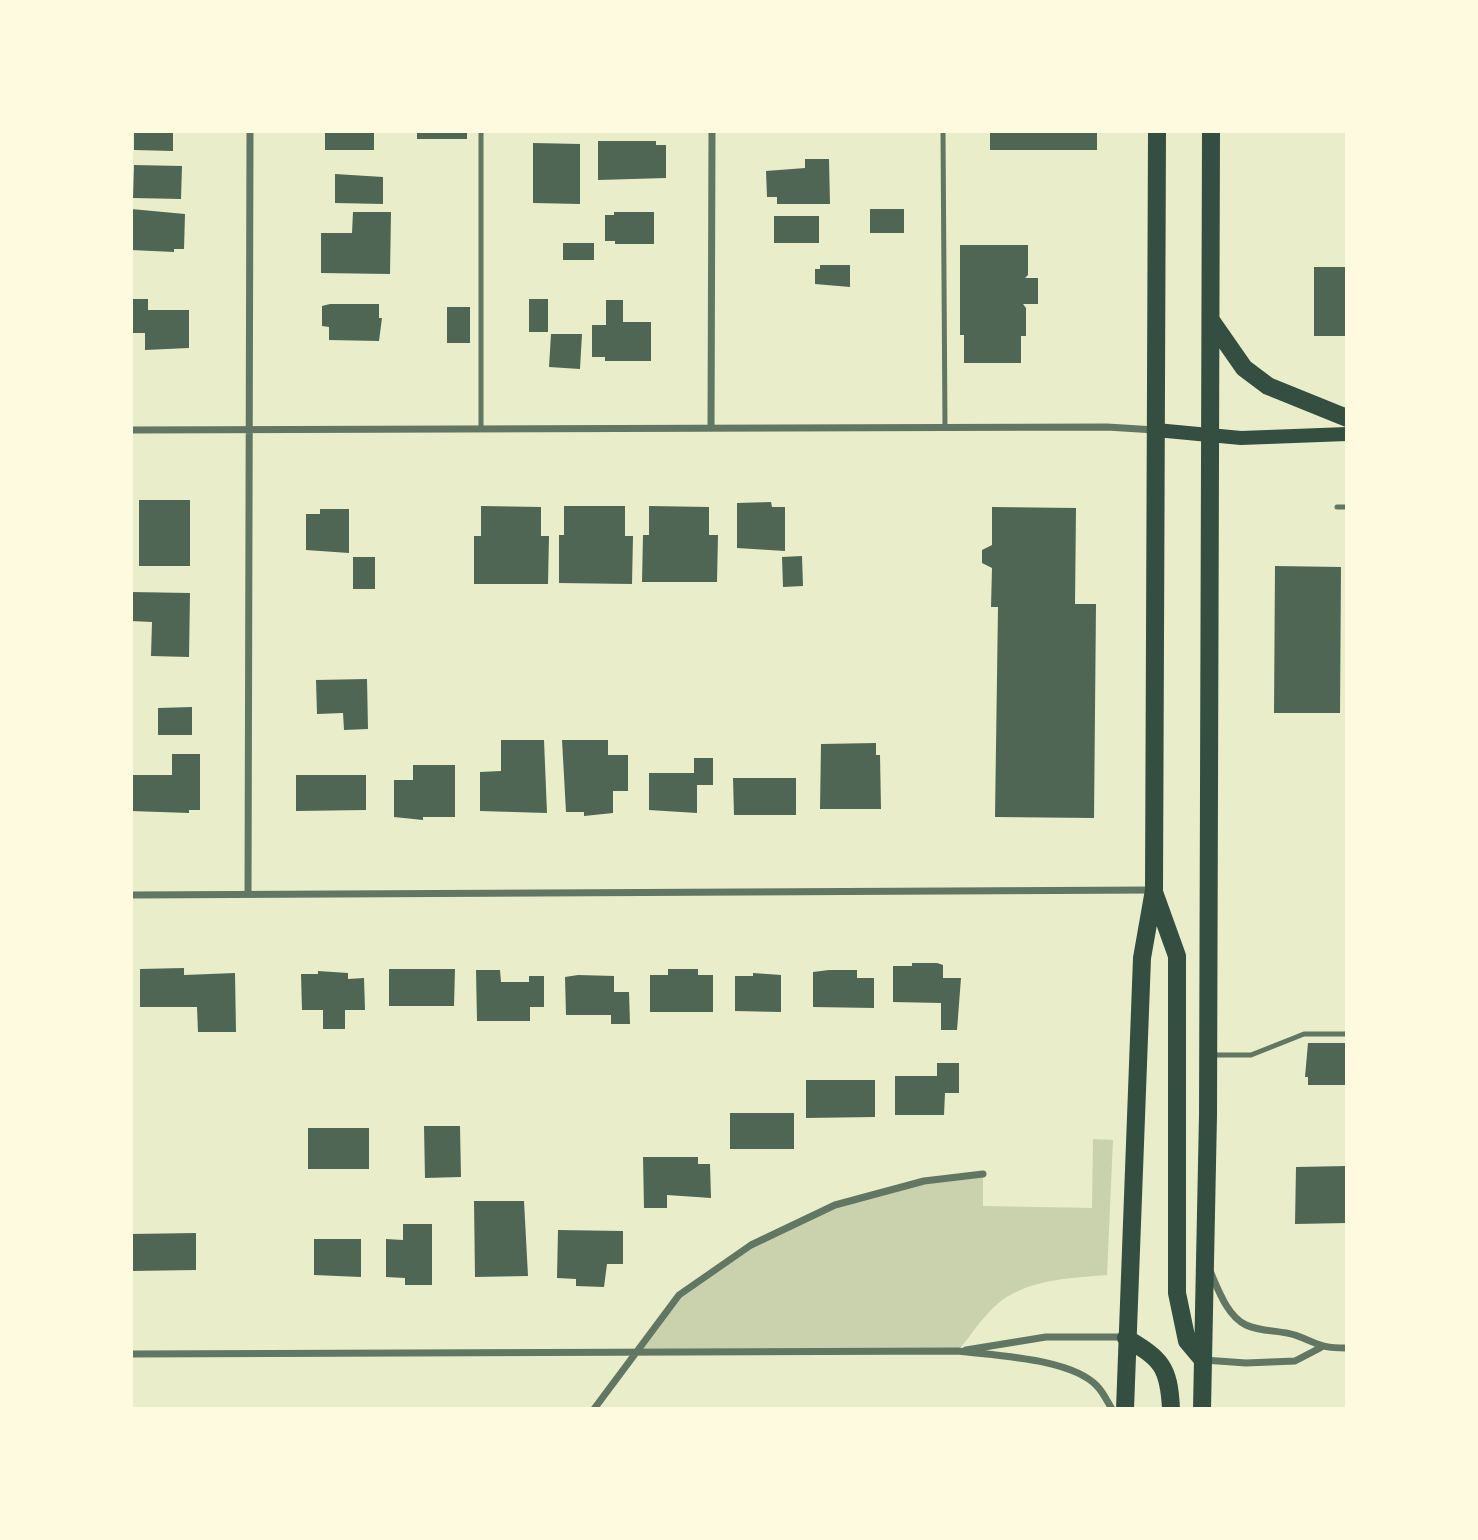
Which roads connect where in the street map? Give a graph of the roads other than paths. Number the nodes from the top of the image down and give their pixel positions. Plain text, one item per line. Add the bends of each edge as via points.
1 (250, 131) edge
2 (481, 131) edge
3 (712, 131) edge
4 (943, 131) edge
5 (1157, 131) edge
6 (1211, 131) edge
7 (1212, 321) junction
8 (1347, 418) edge
9 (711, 426) junction
10 (946, 426) junction
11 (481, 428) junction
12 (250, 429) junction
13 (131, 430) edge
14 (1156, 430) junction
15 (1347, 434) edge
16 (1212, 435) junction
17 (1337, 507) dead end
18 (1347, 507) edge
19 (1154, 890) junction
20 (248, 894) junction
21 (131, 895) edge
22 (1347, 1034) edge
23 (1208, 1055) junction
24 (983, 1174) dead end
25 (1207, 1263) junction
26 (1126, 1338) junction
27 (1320, 1348) junction
28 (1347, 1348) edge
29 (637, 1351) junction
30 (958, 1351) junction
31 (131, 1354) edge
32 (1203, 1360) junction
33 (594, 1409) edge
34 (1112, 1409) edge
35 (1125, 1409) edge
36 (1171, 1409) edge
37 (1202, 1409) edge

1 - 12 street
2 - 11 lane
3 - 9 street
4 - 10 lane
5 - 14 main road
6 - 7 main road
7 - 8 main road via 1252,374 1292,398
7 - 16 main road
9 - 10 street
9 - 11 street
10 - 14 street
11 - 12 street
12 - 13 street
12 - 20 street
14 - 16 main road
14 - 19 main road
15 - 16 main road
16 - 23 main road
17 - 18 lane
19 - 20 street
19 - 26 main road via 1142,958
19 - 32 main road via 1177,956 1177,1293 1187,1341
20 - 21 street
22 - 23 lane via 1304,1034 1251,1055
23 - 25 main road
24 - 29 street via 879,1192 795,1222 751,1245 687,1289 667,1308
25 - 27 street via 1237,1318
25 - 32 main road
26 - 30 street via 1046,1337
26 - 35 main road
26 - 36 main road via 1155,1356 1167,1375
27 - 28 street
27 - 32 street via 1295,1361
29 - 30 street
29 - 31 street
29 - 33 street
30 - 34 street via 1072,1370 1098,1387
32 - 37 main road

